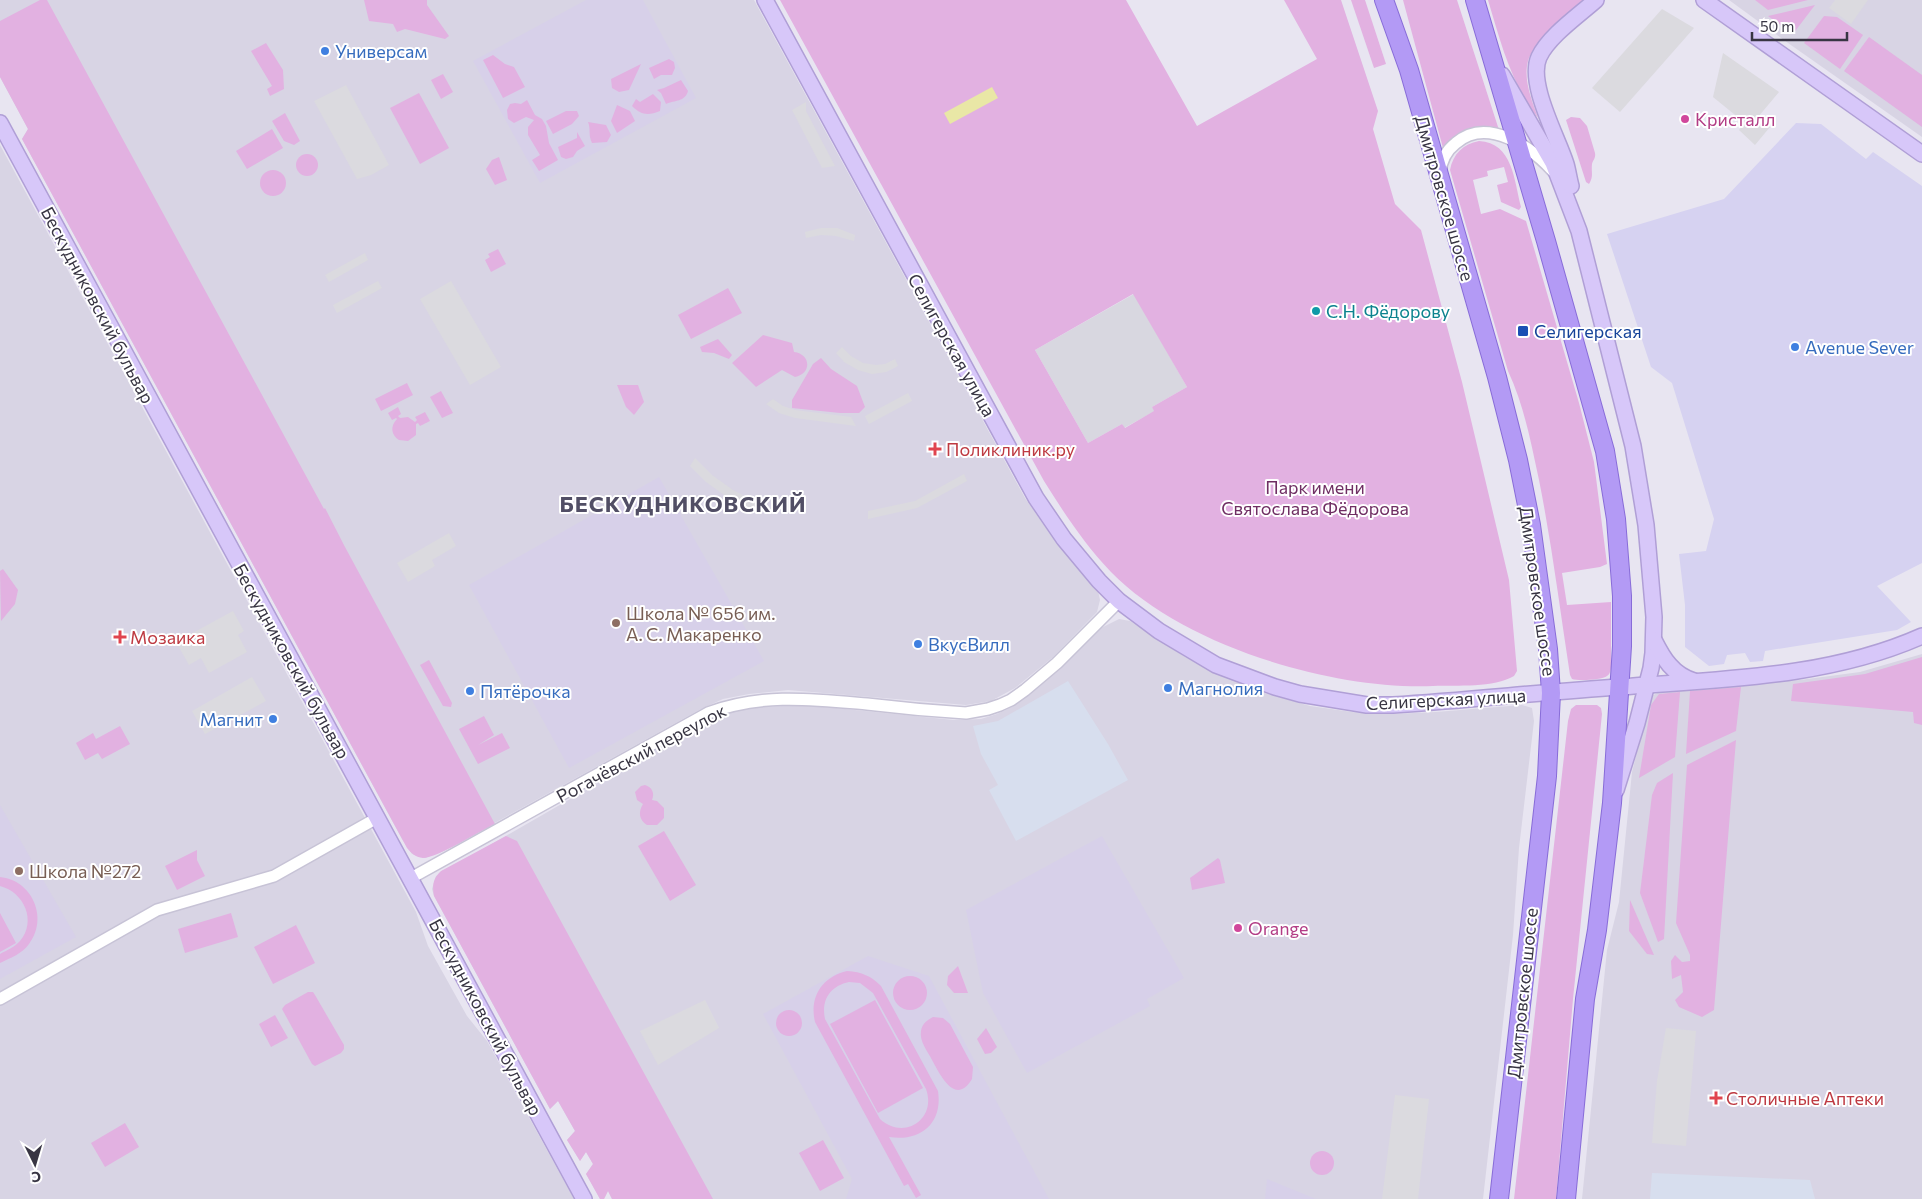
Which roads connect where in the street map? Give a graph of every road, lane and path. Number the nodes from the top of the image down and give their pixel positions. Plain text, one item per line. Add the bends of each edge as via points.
1 (765, 0) edge
2 (1384, 0) edge
3 (1475, 0) edge
4 (1596, 0) edge
5 (1704, 0) edge
6 (1489, 52) junction
7 (0, 123) edge
8 (1516, 141) junction
9 (1922, 154) edge
10 (1561, 180) junction
11 (1442, 186) junction
12 (1579, 231) junction
13 (1119, 601) junction
14 (1922, 636) edge
15 (1654, 639) junction
16 (1695, 682) junction
17 (1647, 685) junction
18 (1619, 687) junction
19 (1551, 693) junction
20 (1612, 803) junction
21 (377, 818) junction
22 (411, 878) junction
23 (0, 999) edge
24 (584, 1199) edge
25 (1499, 1199) edge
26 (1566, 1199) edge

1 - 13 street, Селигерская улица via 1036,498 1064,539
2 - 11 main road, Дмитровское шоссе via 1409,70
3 - 6 main road
4 - 12 street via 1550,42 1536,67 1541,98 1566,164
5 - 9 street
6 - 8 main road
6 - 10 street
7 - 21 street, Бескудниковский бульвар
8 - 10 street via 1535,152
8 - 11 street via 1484,133 1459,140 1447,153 1440,169
8 - 18 main road via 1605,451 1616,519 1622,596
10 - 12 street
11 - 19 main road, Дмитровское шоссе via 1518,460 1533,534
12 - 15 street via 1634,455 1646,525
13 - 19 street, Селигерская улица via 1159,631 1216,664 1300,694 1367,705
13 - 22 street, Рогачёвский переулок via 1037,681 1011,700 994,707 966,713 807,698 727,706 708,713
14 - 16 street, Селигерская улица via 1873,655 1837,664
15 - 16 street via 1671,668
15 - 17 street
16 - 17 street, Селигерская улица
17 - 18 street, Селигерская улица
17 - 20 street
18 - 19 street, Селигерская улица
18 - 20 main road
19 - 25 main road, Дмитровское шоссе via 1547,776
20 - 26 main road via 1585,999
21 - 22 street, Бескудниковский бульвар
21 - 23 street via 274,876 157,910
22 - 24 street, Бескудниковский бульвар

